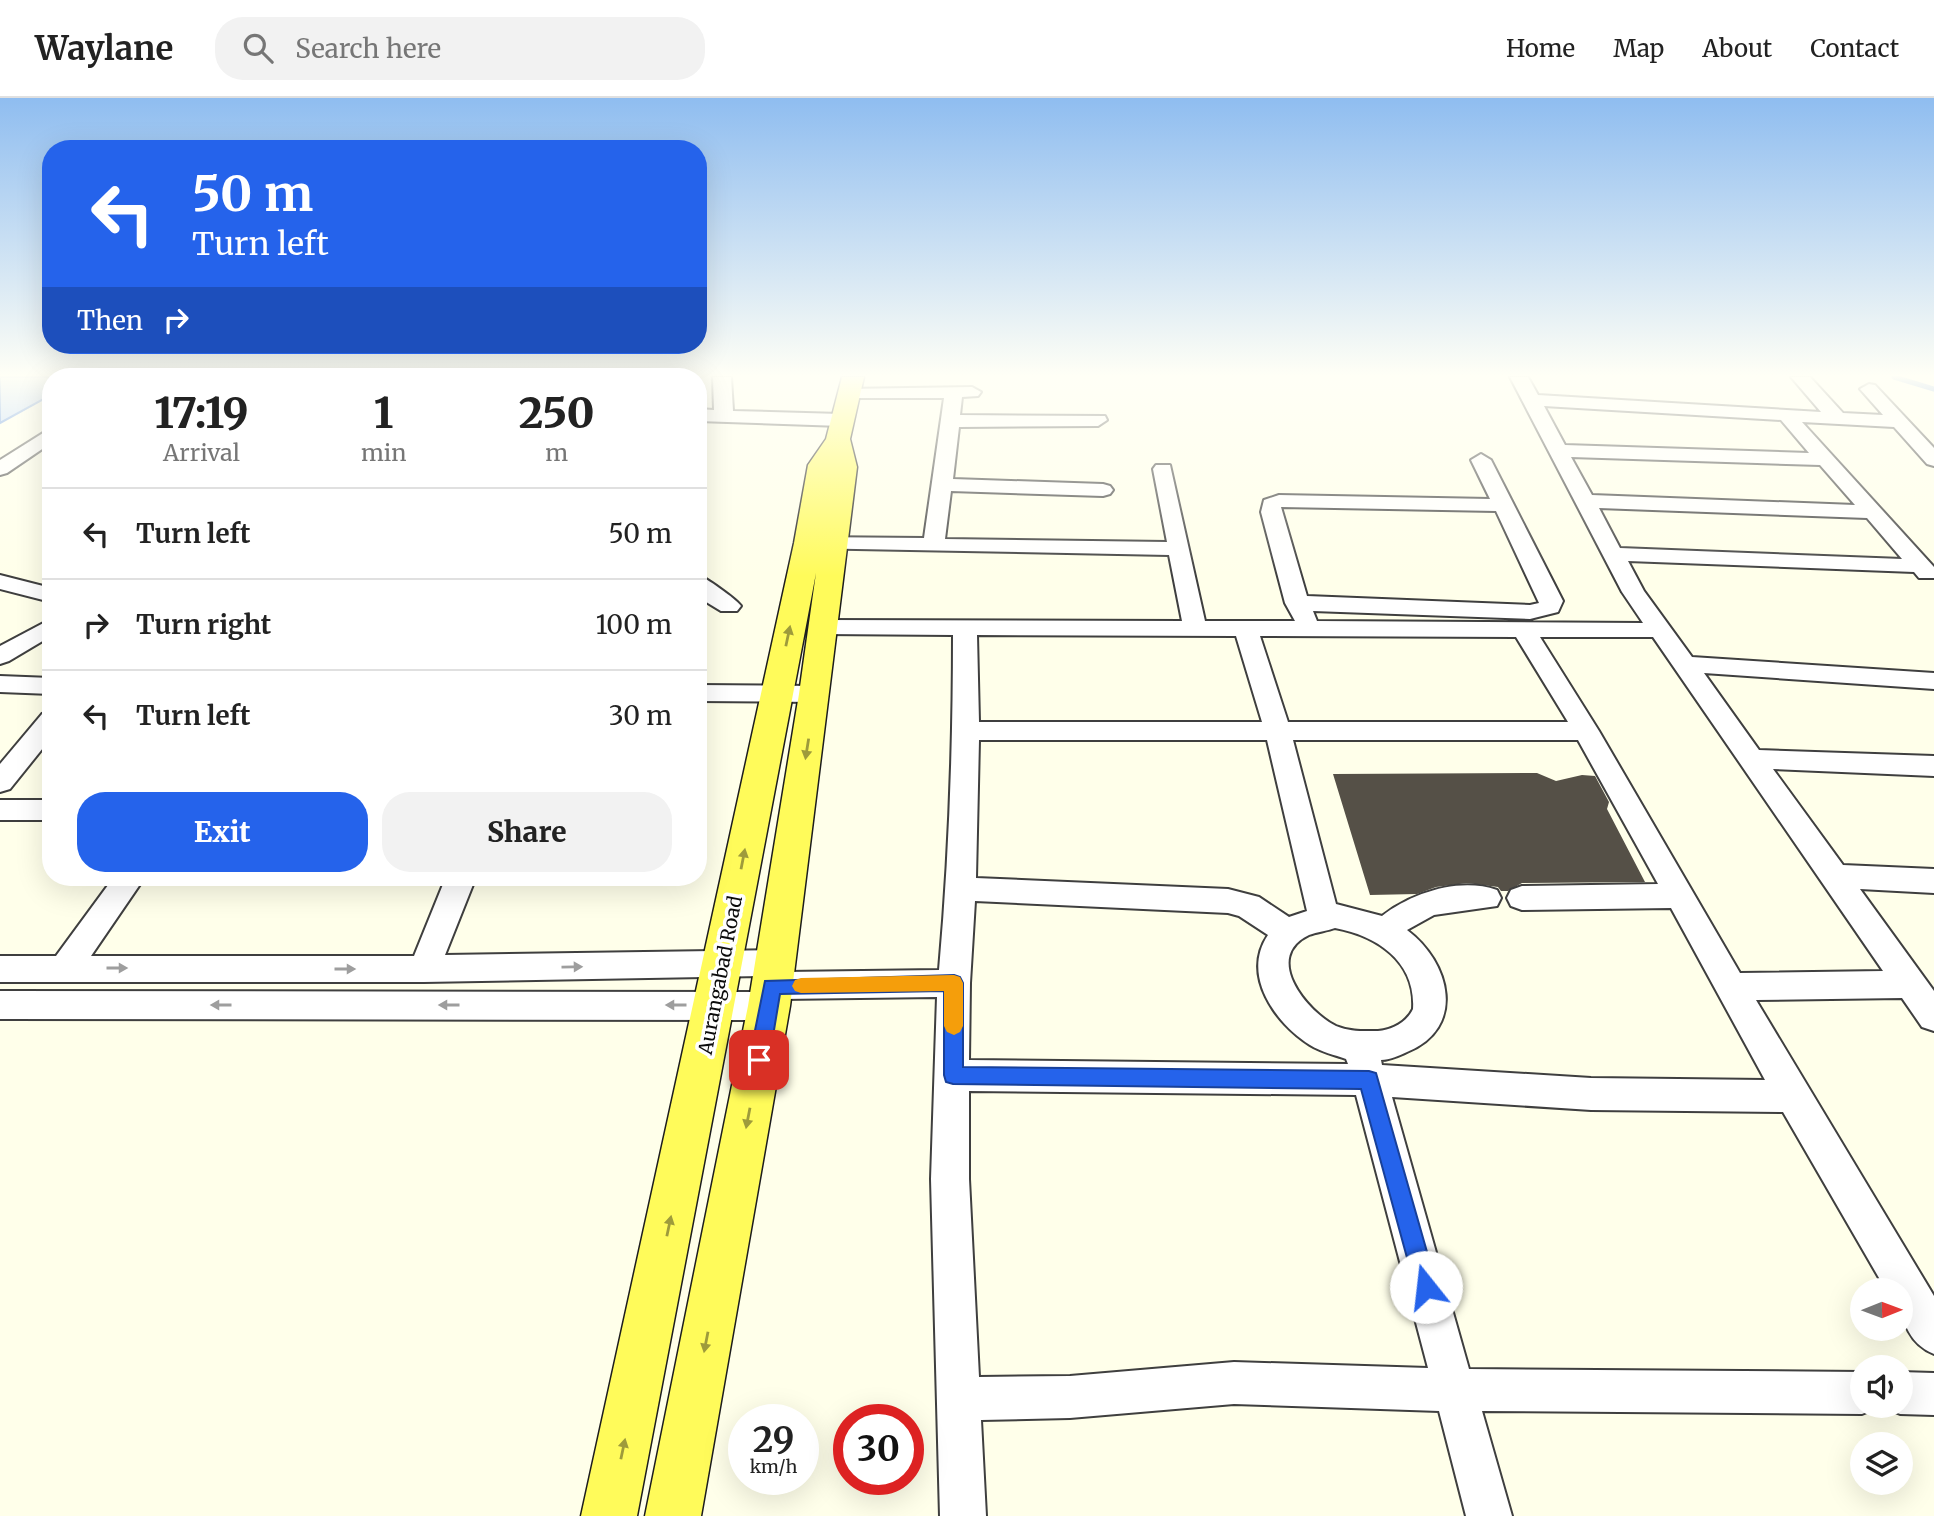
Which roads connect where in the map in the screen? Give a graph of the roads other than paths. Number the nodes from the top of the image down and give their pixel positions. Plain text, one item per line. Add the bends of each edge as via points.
1 (38, 443) edge
2 (842, 443) edge
3 (947, 443) edge
4 (1554, 443) edge
5 (1812, 443) edge
6 (1919, 443) edge
7 (1558, 451) junction
8 (1826, 459) junction
9 (1480, 460) dead end
10 (1934, 460) edge
11 (0, 469) edge
12 (1163, 469) dead end
13 (942, 485) junction
14 (1103, 491) dead end
15 (1585, 501) junction
16 (1503, 505) junction
17 (1873, 512) junction
18 (821, 543) junction
19 (934, 544) junction
20 (1178, 549) junction
21 (1613, 554) junction
22 (1928, 574) edge
23 (0, 582) edge
24 (42, 593) edge
25 (707, 593) edge
26 (1297, 603) junction
27 (729, 606) dead end
28 (822, 627) junction
29 (965, 629) junction
30 (1195, 629) junction
31 (1246, 629) junction
32 (1310, 630) junction
33 (1524, 630) junction
34 (1660, 630) junction
35 (42, 631) edge
36 (0, 656) edge
37 (1682, 664) junction
38 (1934, 681) edge
39 (0, 684) edge
40 (42, 686) edge
41 (707, 693) edge
42 (776, 694) junction
43 (815, 694) junction
44 (1586, 730) junction
45 (42, 731) edge
46 (966, 731) junction
47 (1278, 732) junction
48 (1751, 759) junction
49 (1934, 766) edge
50 (0, 782) edge
51 (0, 810) edge
52 (42, 810) edge
53 (1834, 876) junction
54 (1934, 881) edge
55 (124, 886) edge
56 (457, 886) edge
57 (961, 889) junction
58 (1680, 896) junction
59 (1486, 898) dead end
60 (1522, 898) dead end
61 (1324, 918) junction
62 (1385, 930) junction
63 (1288, 932) junction
64 (722, 964) junction
65 (65, 968) junction
66 (0, 969) edge
67 (424, 970) junction
68 (954, 983) junction
69 (1910, 984) junction
70 (772, 985) junction
71 (1731, 987) junction
72 (0, 1005) edge
73 (715, 1005) junction
74 (1934, 1017) edge
75 (1364, 1063) junction
76 (953, 1075) junction
77 (1793, 1096) junction
78 (1934, 1334) edge
79 (1454, 1390) junction
80 (1850, 1393) edge
81 (1913, 1393) edge
82 (1934, 1394) edge
83 (959, 1399) junction
84 (609, 1516) edge
85 (673, 1516) edge
86 (963, 1516) edge
87 (1489, 1516) edge

1 - 11 street
2 - 18 main road, Aurangabad Road via 845,467
3 - 13 street
4 - 7 street
5 - 8 street
6 - 10 street
7 - 8 street
7 - 15 street
8 - 17 street
9 - 16 street
12 - 20 street
13 - 14 street
13 - 19 street
15 - 17 street
15 - 21 street
16 - 26 street via 1271,504
16 - 26 street via 1550,607 1530,612
17 - 22 street
18 - 19 street
18 - 28 main road, Aurangabad Road
42 -> 18 main road, Aurangabad Road
19 - 20 street
20 - 30 street
21 - 22 street
21 - 34 street
23 - 24 street
25 - 27 street
26 - 32 street
28 - 29 street
28 - 43 main road, Aurangabad Road
29 - 30 street
29 - 46 street
30 - 31 street
31 - 32 street
31 - 47 street
32 - 33 street
33 - 34 street
33 - 44 street
34 - 37 street
35 - 36 street
37 - 38 street
37 - 48 street
39 - 40 street
41 - 42 street
42 - 43 street
64 -> 42 main road, Aurangabad Road
43 -> 70 main road, Aurangabad Road
44 - 47 street
44 - 58 street
45 - 50 street
46 - 47 street
46 - 57 street
47 - 61 street
48 - 49 street
48 - 53 street
51 - 52 street
53 - 54 street
53 - 69 street
55 - 65 street
56 - 67 street
57 - 63 street via 1228,901 1248,906
57 - 68 street
58 - 60 street
58 - 71 street
59 - 62 street via 1428,902
61 - 62 street via 1360,920
61 - 63 street
62 - 75 street via 1422,965 1431,987 1430,1009 1421,1027 1403,1041 1379,1047
63 - 75 street via 1273,959 1274,979 1283,1001 1300,1021
67 -> 64 street
64 - 70 street
64 - 73 main road, Aurangabad Road
65 - 66 street
65 -> 67 street
68 - 70 street
68 - 76 street
69 - 71 street
69 - 74 street
70 - 73 street
70 -> 85 main road, Aurangabad Road
71 - 77 street
73 -> 72 street
84 -> 73 main road, Aurangabad Road
75 - 76 street
75 - 77 street via 1591,1094
75 - 79 street
76 - 83 street via 950,1179
77 - 78 street
79 - 80 street
79 - 83 street via 1234,1383 1070,1397
79 - 87 street
81 - 82 street
83 - 86 street

